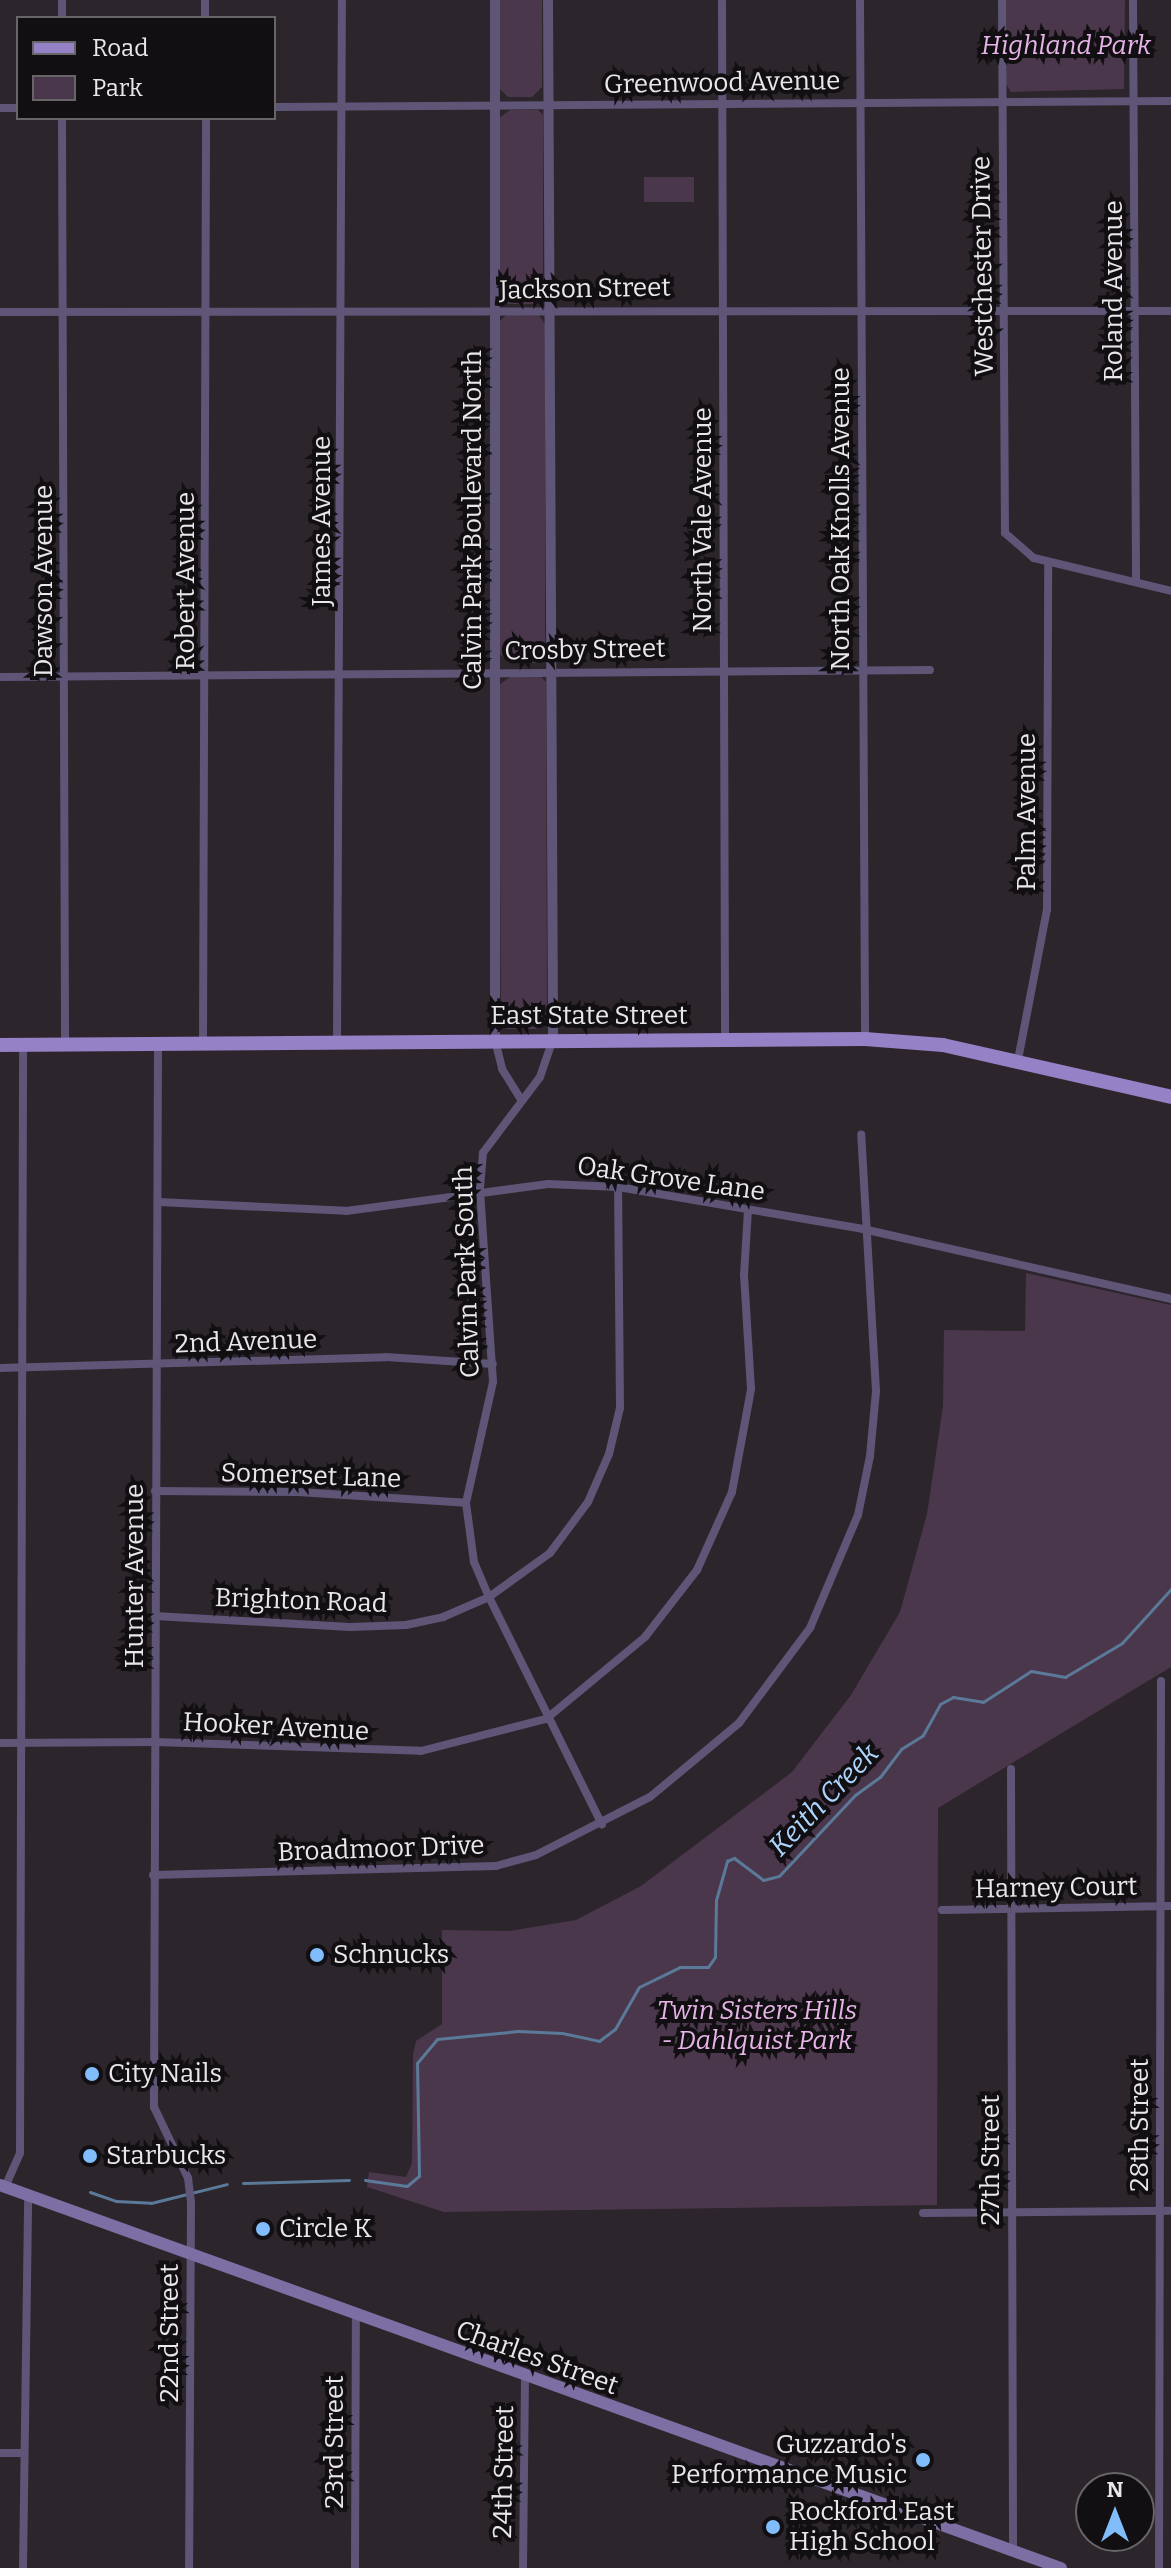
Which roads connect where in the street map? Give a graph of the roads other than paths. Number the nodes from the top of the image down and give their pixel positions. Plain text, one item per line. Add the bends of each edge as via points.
1 (342, 0) edge
2 (495, 0) edge
3 (548, 0) edge
4 (722, 0) edge
5 (860, 0) edge
6 (1002, 0) edge
7 (1133, 0) edge
8 (1001, 100) junction
9 (859, 101) junction
10 (1135, 101) junction
11 (1171, 101) edge
12 (495, 104) junction
13 (549, 104) junction
14 (722, 104) junction
15 (276, 107) edge
16 (343, 108) junction
17 (62, 120) edge
18 (206, 120) edge
19 (723, 308) junction
20 (861, 308) junction
21 (549, 309) junction
22 (207, 310) junction
23 (342, 310) junction
24 (1004, 310) junction
25 (65, 311) junction
26 (495, 311) junction
27 (1171, 311) edge
28 (0, 312) edge
29 (1133, 312) junction
30 (1048, 562) junction
31 (1136, 581) junction
32 (1171, 591) edge
33 (723, 668) junction
34 (861, 670) junction
35 (930, 670) dead end
36 (495, 671) junction
37 (550, 671) junction
38 (341, 674) junction
39 (0, 677) edge
40 (64, 677) junction
41 (205, 677) junction
42 (553, 1039) junction
43 (865, 1039) junction
44 (495, 1040) junction
45 (725, 1040) junction
46 (65, 1043) junction
47 (337, 1043) junction
48 (0, 1045) edge
49 (23, 1045) junction
50 (158, 1045) junction
51 (203, 1045) junction
52 (1018, 1060) junction
53 (1171, 1097) edge
54 (521, 1099) junction
55 (861, 1134) dead end
56 (618, 1187) junction
57 (480, 1191) junction
58 (158, 1202) junction
59 (748, 1209) junction
60 (863, 1229) junction
61 (1171, 1299) edge
62 (493, 1364) junction
63 (157, 1366) junction
64 (20, 1367) junction
65 (0, 1368) edge
66 (155, 1491) junction
67 (466, 1503) junction
68 (489, 1597) junction
69 (155, 1616) junction
70 (1161, 1681) dead end
71 (546, 1719) junction
72 (155, 1742) junction
73 (0, 1743) edge
74 (20, 1743) junction
75 (1011, 1769) dead end
76 (602, 1825) junction
77 (153, 1875) junction
78 (1160, 1906) junction
79 (1171, 1906) edge
80 (1011, 1909) junction
81 (942, 1910) dead end
82 (154, 2107) joint
83 (3, 2186) edge
84 (28, 2195) junction
85 (1160, 2211) junction
86 (1171, 2211) edge
87 (923, 2213) dead end
88 (1011, 2213) junction
89 (190, 2253) junction
90 (356, 2315) junction
91 (525, 2377) junction
92 (0, 2453) edge
93 (22, 2453) junction
94 (1013, 2551) junction
95 (23, 2568) edge
96 (189, 2568) edge
97 (355, 2568) edge
98 (523, 2568) edge
99 (1061, 2568) edge
100 (1159, 2568) edge

1 - 16 street, James Avenue
2 - 12 street, Calvin Park Boulevard North
3 - 13 street
4 - 14 street, North Vale Avenue
5 - 9 street, North Oak Knolls Avenue
6 - 8 street, Westchester Drive
7 - 10 street, Roland Avenue
8 - 9 street, Greenwood Avenue
8 - 10 street, Greenwood Avenue
8 - 24 street, Westchester Drive
9 - 14 street, Greenwood Avenue
9 - 20 street, North Oak Knolls Avenue
10 - 11 street, Greenwood Avenue
10 - 29 street, Roland Avenue
12 - 13 street, Greenwood Avenue
12 - 16 street, Greenwood Avenue
12 - 26 street, Calvin Park Boulevard North
13 - 14 street, Greenwood Avenue
13 - 21 street
14 - 19 street, North Vale Avenue
15 - 16 street, Greenwood Avenue
16 - 23 street, James Avenue
17 - 25 street, Dawson Avenue
18 - 22 street, Robert Avenue
19 - 20 street, Jackson Street
19 - 21 street, Jackson Street
19 - 33 street, North Vale Avenue
20 - 24 street, Jackson Street
20 - 34 street, North Oak Knolls Avenue
21 - 26 street, Jackson Street
21 - 37 street
22 - 23 street, Jackson Street
22 - 25 street, Jackson Street
22 - 41 street, Robert Avenue
23 - 26 street, Jackson Street
23 - 38 street, James Avenue
24 - 29 street, Jackson Street
24 - 30 street, Westchester Drive via 1005,533 1015,546
25 - 28 street, Jackson Street
25 - 40 street, Dawson Avenue
26 - 36 street, Calvin Park Boulevard North
27 - 29 street, Jackson Street
29 - 31 street, Roland Avenue
30 - 31 street
30 - 52 street, Palm Avenue via 1046,919
31 - 32 street
33 - 34 street, Crosby Street
33 - 37 street, Crosby Street
33 - 45 street, North Vale Avenue
34 - 35 street, Crosby Street
34 - 43 street, North Oak Knolls Avenue
36 - 37 street, Crosby Street
36 - 38 street, Crosby Street
36 - 44 street, Calvin Park Boulevard North
37 - 42 street
38 - 41 street, Crosby Street
38 - 47 street, James Avenue
39 - 40 street, Crosby Street
40 - 41 street, Crosby Street
40 - 46 street, Dawson Avenue
41 - 51 street, Robert Avenue
42 - 44 main road, East State Street
42 - 45 main road, East State Street
42 - 54 street, Calvin Park South via 540,1077
43 - 45 main road, East State Street
43 - 52 main road, East State Street via 943,1045
44 - 47 main road, East State Street
44 - 54 street via 502,1069
46 - 49 main road, East State Street
46 - 50 main road, East State Street
47 - 51 main road, East State Street
48 - 49 main road, East State Street
49 - 64 street
50 - 51 main road, East State Street
50 - 58 street, Hunter Avenue
52 - 53 main road, East State Street
54 - 57 street, Calvin Park South via 483,1153
55 - 60 street, Broadmoor Drive
56 - 57 street, Oak Grove Lane via 548,1184
56 - 59 street, Oak Grove Lane
56 - 68 street, Brighton Road via 615,1262 623,1378 609,1454 588,1502 550,1553
57 - 58 street, Oak Grove Lane via 346,1211
57 - 62 street, Calvin Park South
58 - 63 street, Hunter Avenue
59 - 60 street, Oak Grove Lane
59 - 71 street via 744,1275 751,1389 732,1492 697,1570 645,1637
60 - 61 street, Oak Grove Lane
60 - 76 street, Broadmoor Drive via 876,1391 858,1515 832,1581 779,1676 739,1723 692,1766
62 - 63 street, 2nd Avenue via 386,1357
62 - 67 street, Calvin Park South via 487,1423
63 - 64 street, 2nd Avenue
63 - 66 street, Hunter Avenue
64 - 65 street, 2nd Avenue
64 - 74 street
66 - 67 street, Somerset Lane via 298,1492
66 - 69 street, Hunter Avenue
67 - 68 street, Calvin Park South via 474,1562
68 - 69 street, Brighton Road via 443,1617 392,1625
68 - 71 street, Calvin Park South
69 - 72 street, Hunter Avenue
70 - 78 street, 28th Street
71 - 72 street, Hooker Avenue via 421,1751
71 - 76 street, Calvin Park South
72 - 74 street, Hooker Avenue
72 - 77 street, Hunter Avenue
73 - 74 street, Hooker Avenue
74 - 83 street via 20,2153
75 - 80 street, 27th Street
76 - 77 street, Broadmoor Drive via 536,1855 496,1866
77 - 82 street, Hunter Avenue
78 - 79 street, Harney Court
78 - 80 street, Harney Court
78 - 85 street, 28th Street
80 - 81 street, Harney Court
80 - 88 street, 27th Street
82 - 89 street, 22nd Street via 188,2178
83 - 84 main road, Charles Street
84 - 89 main road, Charles Street
84 - 93 street
85 - 86 street
85 - 88 street
85 - 100 street, 28th Street
87 - 88 street
88 - 94 street, 27th Street
89 - 90 main road, Charles Street
89 - 96 street, 22nd Street
90 - 91 main road, Charles Street
90 - 97 street, 23rd Street
91 - 94 main road, Charles Street
91 - 98 street, 24th Street
92 - 93 street
93 - 95 street
94 - 99 main road, Charles Street

